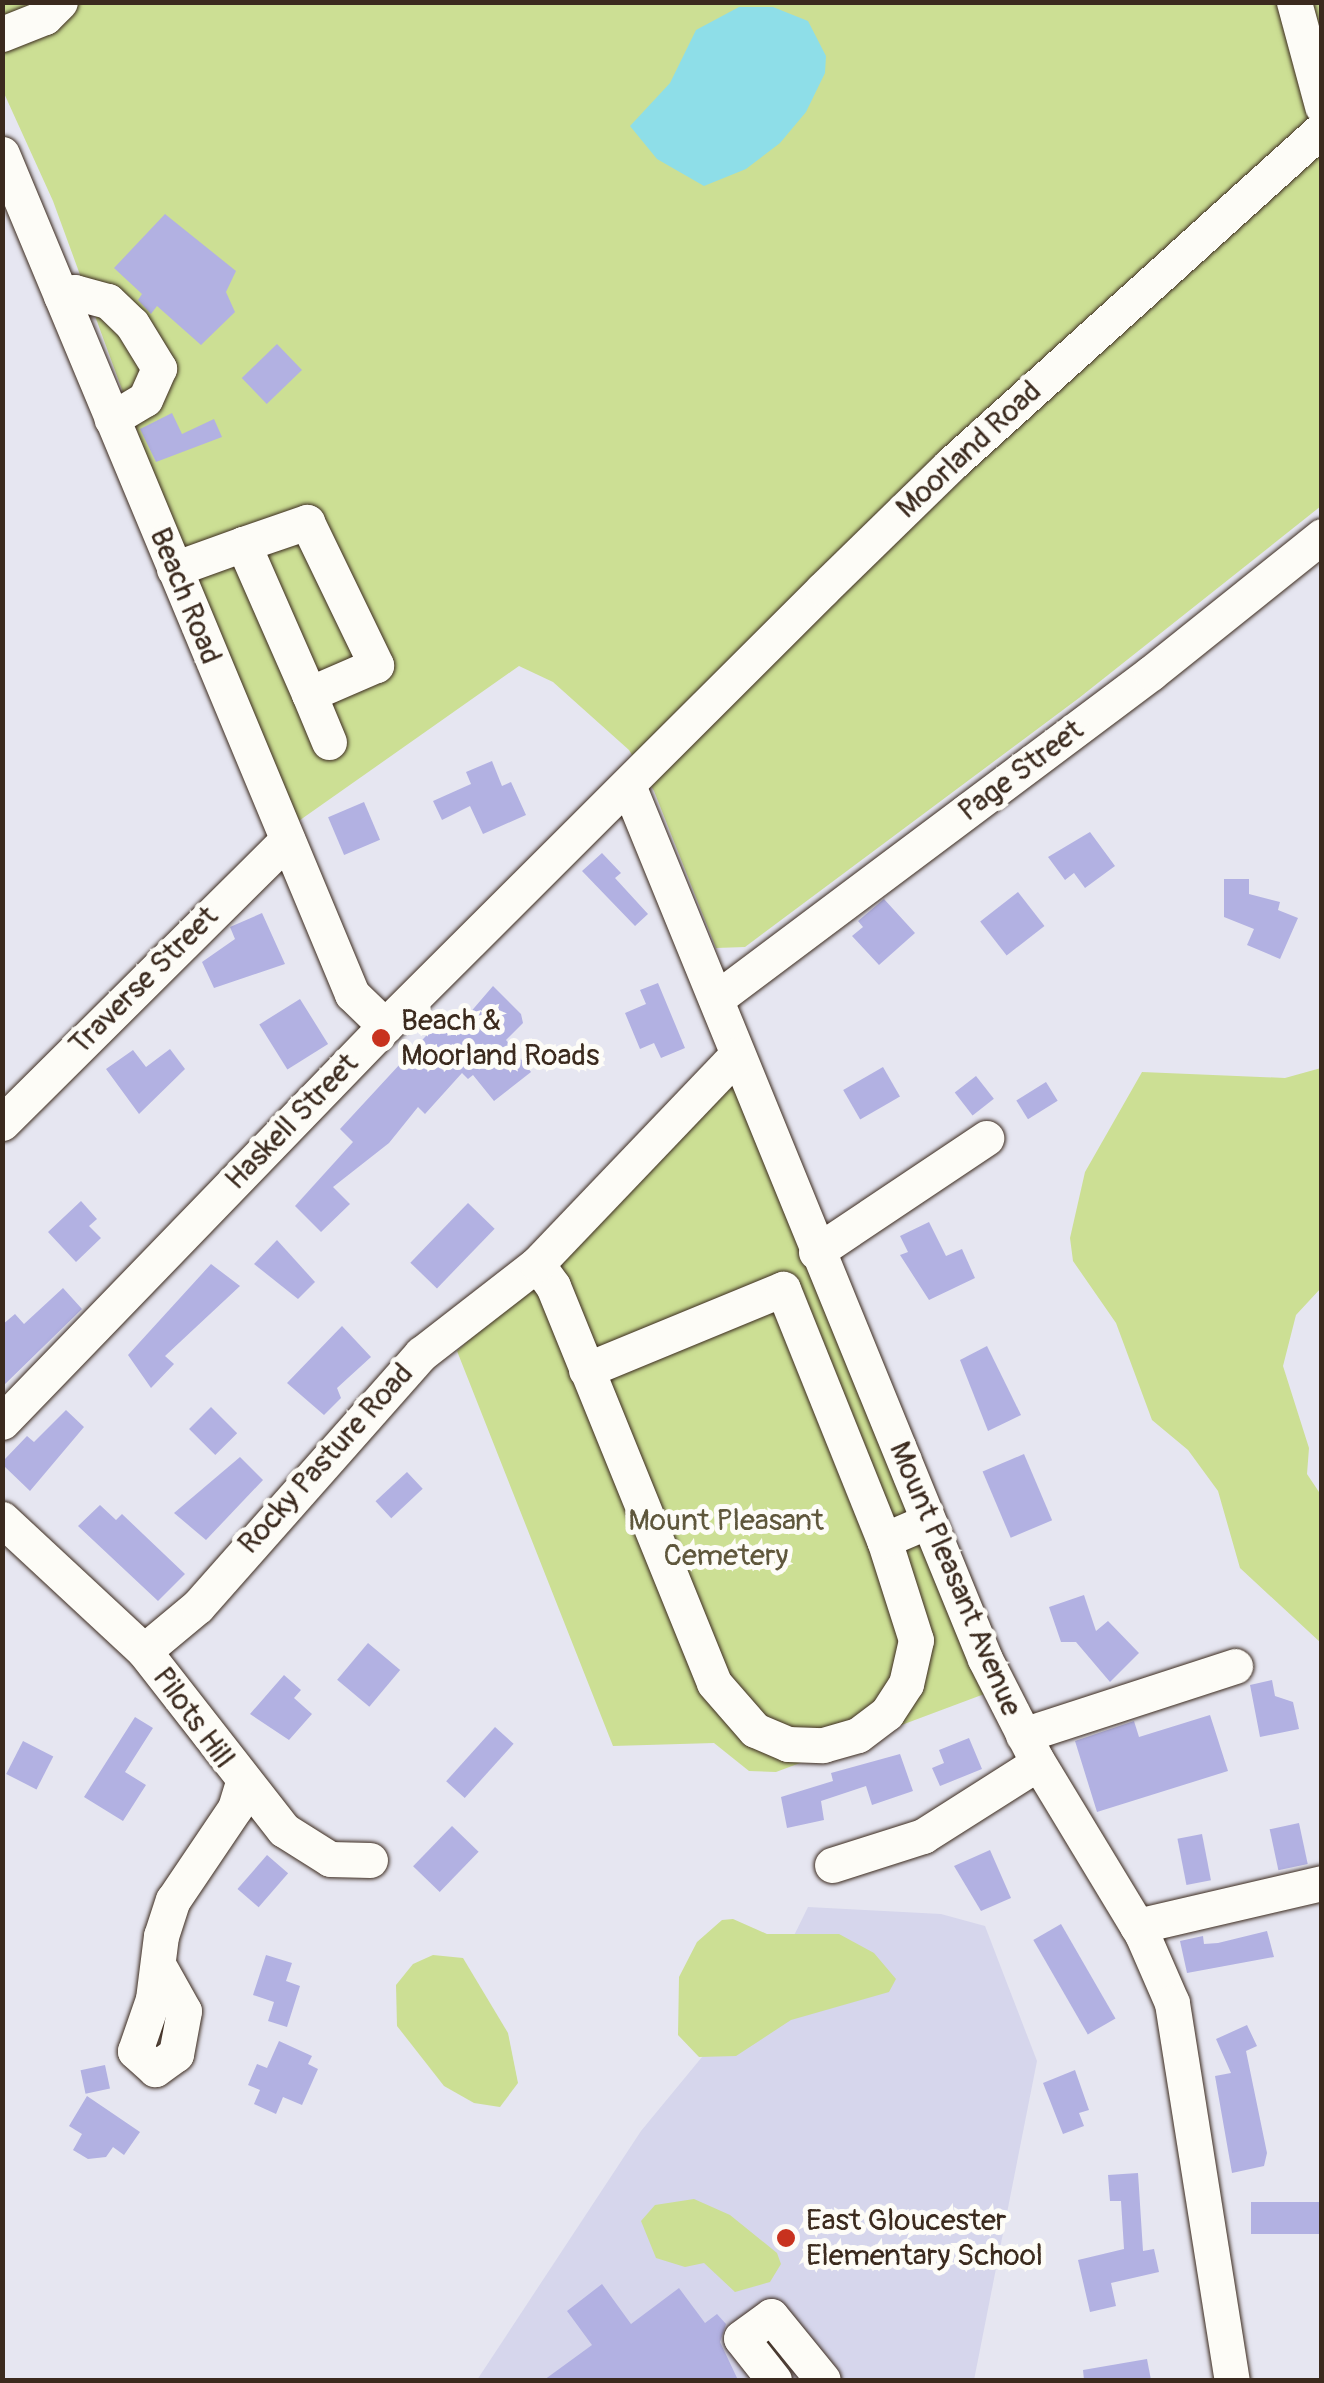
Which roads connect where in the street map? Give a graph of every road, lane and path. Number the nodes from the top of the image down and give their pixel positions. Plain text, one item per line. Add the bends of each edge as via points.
1 (60, 2) edge
2 (1294, 2) edge
3 (2, 34) edge
4 (1322, 106) edge
5 (1322, 129) edge
6 (2, 154) edge
7 (61, 296) junction
8 (112, 419) junction
9 (1322, 536) edge
10 (243, 544) junction
11 (174, 569) junction
12 (309, 694) junction
13 (329, 742) dead end
14 (628, 784) junction
15 (287, 840) junction
16 (716, 999) junction
17 (384, 1026) junction
18 (737, 1055) junction
19 (2, 1124) edge
20 (986, 1138) dead end
21 (816, 1252) junction
22 (537, 1264) junction
23 (586, 1370) junction
24 (2, 1422) edge
25 (2, 1518) edge
26 (928, 1520) junction
27 (884, 1540) junction
28 (144, 1650) junction
29 (1235, 1666) dead end
30 (1030, 1749) junction
31 (242, 1785) junction
32 (370, 1860) dead end
33 (832, 1865) dead end
34 (1322, 1883) edge
35 (1137, 1926) junction
36 (160, 1968) dead end
37 (774, 2380) edge
38 (823, 2380) edge
39 (1232, 2380) edge

1 - 3 street via 45,17
2 - 4 street
5 - 14 street, Moorland Road via 950,465
6 - 7 street, Beach Road
7 - 8 street, Beach Road
7 - 8 street via 74,292 108,302 132,324 159,368 144,399
8 - 11 street, Beach Road
9 - 16 street, Page Street via 1152,673
10 - 11 street
10 - 12 street
10 - 12 street via 308,522 376,665
11 - 15 street, Beach Road
12 - 13 street
14 - 16 street, Mount Pleasant Avenue
14 - 17 street, Haskell Street
15 - 17 street, Beach Road via 352,994
15 - 19 street, Traverse Street
16 - 18 street, Mount Pleasant Avenue
17 - 24 street, Haskell Street
18 - 21 street, Mount Pleasant Avenue
18 - 22 street, Rocky Pasture Road
20 - 21 street
21 - 26 street, Mount Pleasant Avenue
22 - 23 street via 553,1286
22 - 28 street, Rocky Pasture Road via 421,1354 198,1606
23 - 27 street via 783,1288
23 - 27 street via 714,1683 734,1713 762,1734 796,1745 841,1742 866,1730 898,1699 912,1666 915,1631
25 - 28 street
26 - 27 street
26 - 30 street, Mount Pleasant Avenue
28 - 31 street, Pilots Hill
29 - 30 street
30 - 33 street via 922,1836
30 - 35 street, Mount Pleasant Avenue
31 - 32 street, Pilots Hill via 284,1830 330,1859
31 - 36 street, Pilots Hill via 235,1808 172,1900
34 - 35 street
35 - 39 street, Mount Pleasant Avenue via 1182,2039
37 - 38 street via 741,2338 772,2316

